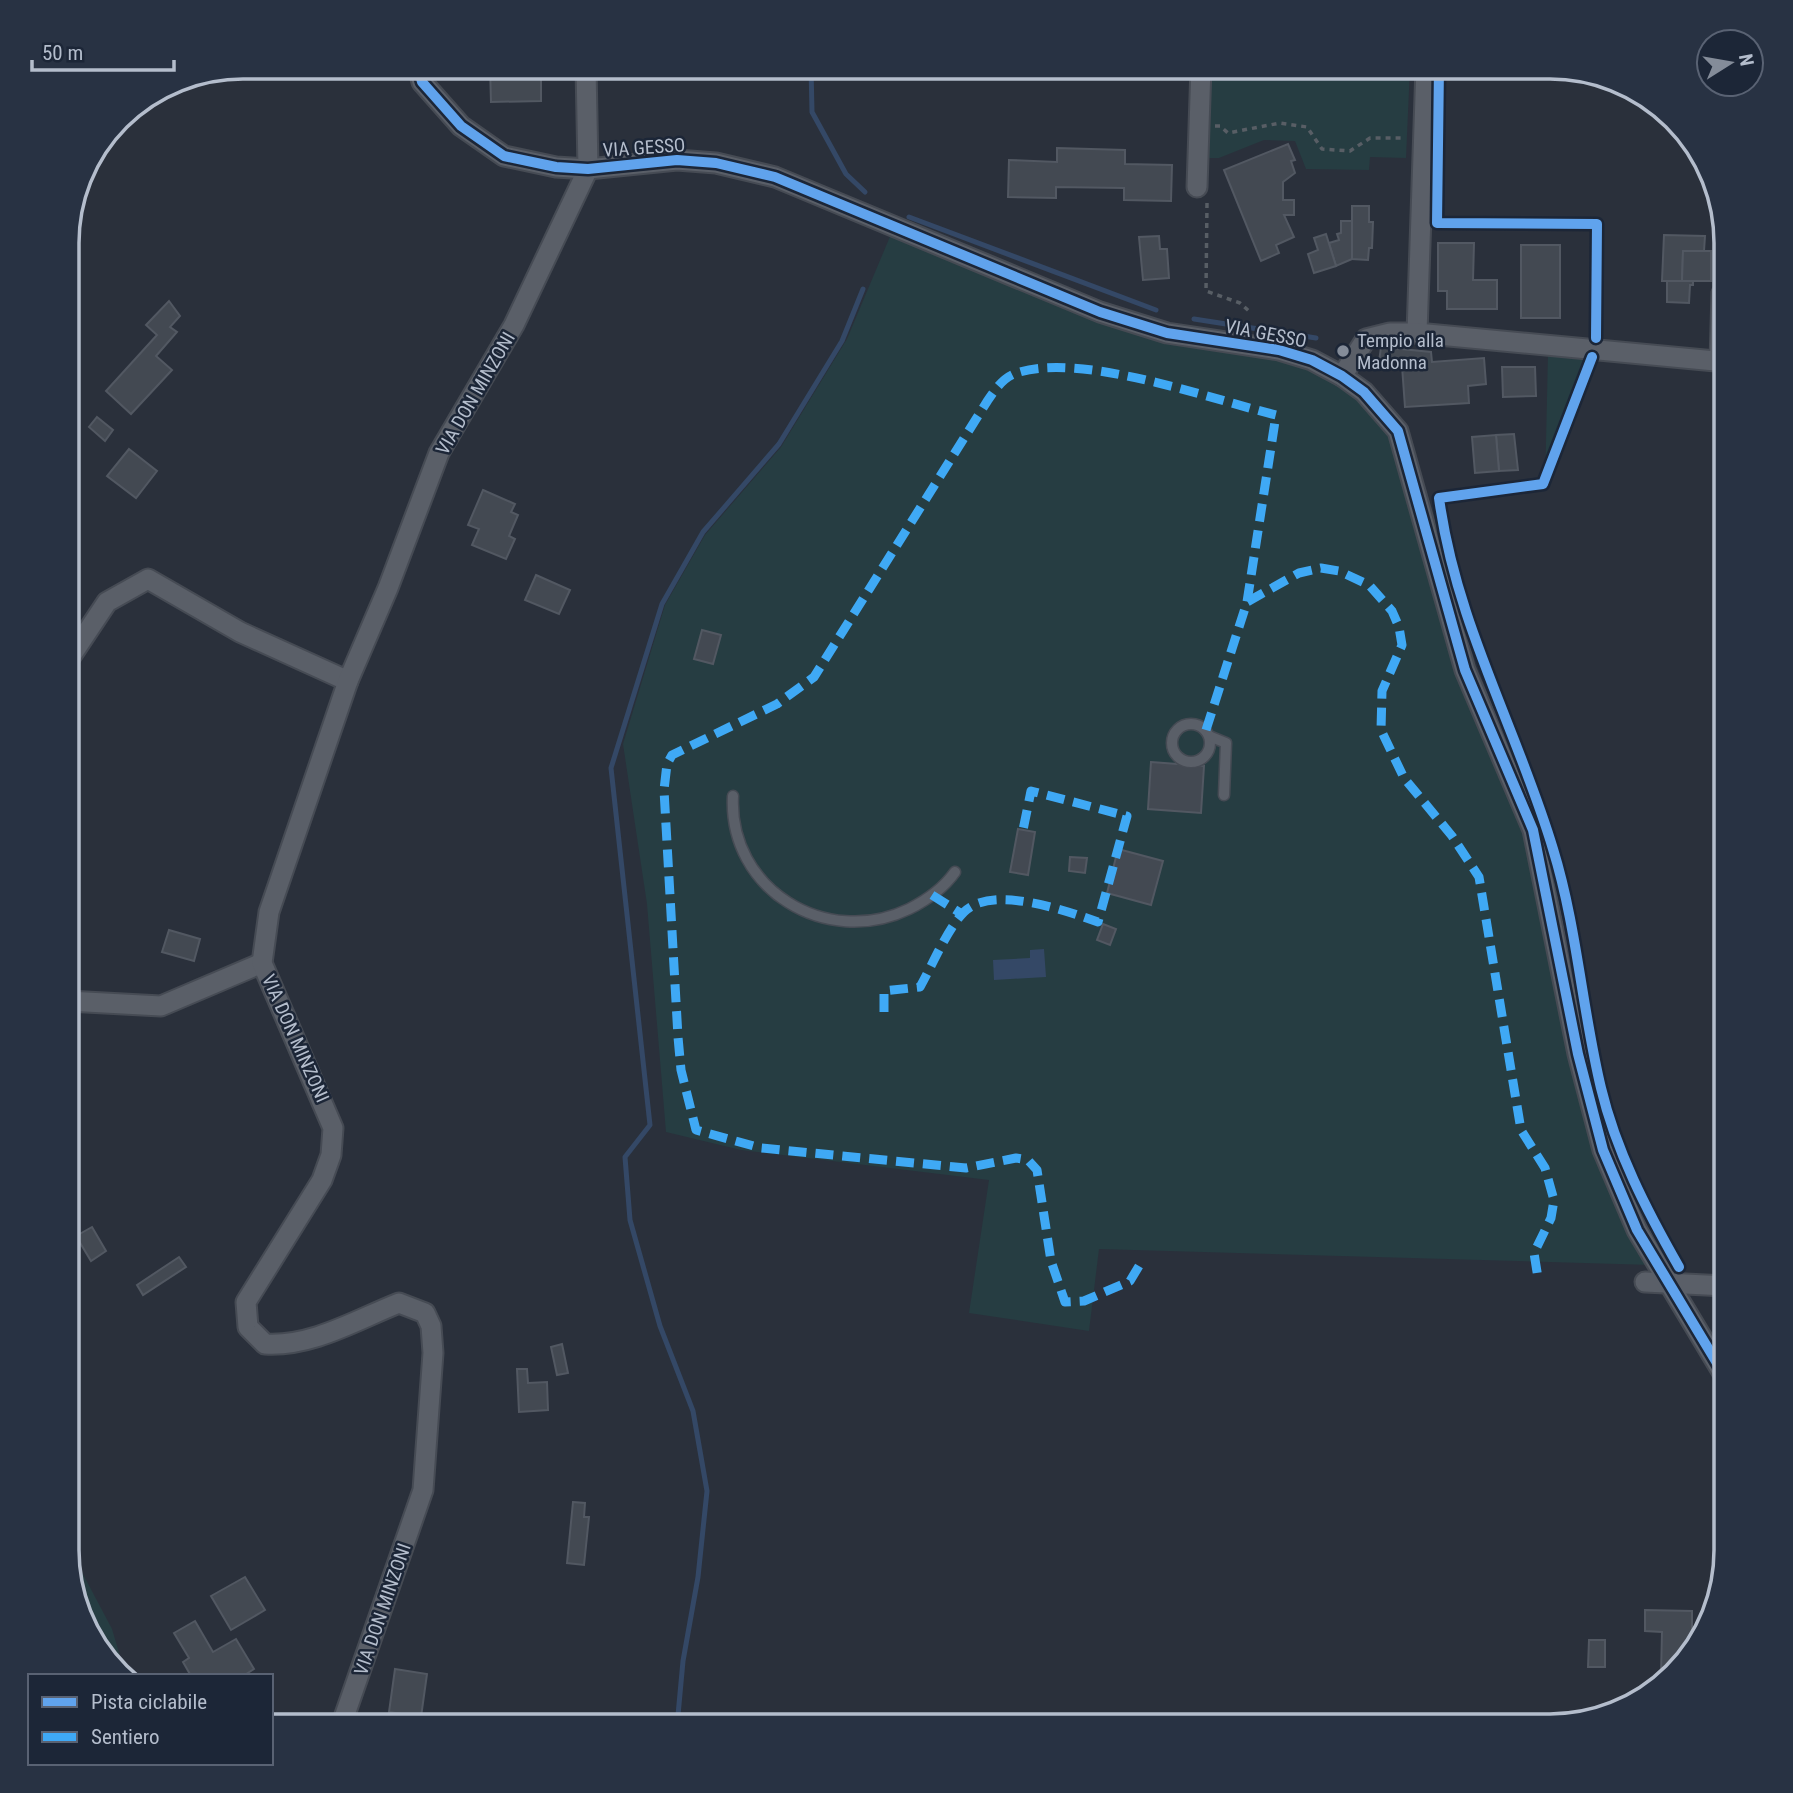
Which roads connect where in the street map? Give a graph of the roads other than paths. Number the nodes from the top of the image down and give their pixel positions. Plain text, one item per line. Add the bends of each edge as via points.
1 (421, 79) edge
2 (586, 79) edge
3 (1201, 79) edge
4 (1426, 79) edge
5 (588, 170) junction
6 (1202, 191) road end
7 (1417, 333) junction
8 (1714, 361) edge
9 (1342, 376) junction
10 (79, 644) edge
11 (348, 681) junction
12 (1209, 736) junction
13 (1224, 795) dead end
14 (733, 796) dead end
15 (955, 872) dead end
16 (262, 963) junction
17 (79, 1002) edge
18 (1645, 1282) dead end
19 (1668, 1283) junction
20 (1714, 1285) edge
21 (1714, 1357) edge
22 (345, 1714) edge

1 - 5 street, VIA GESSO via 461,126 504,156
2 - 5 street
3 - 6 street
4 - 7 street
5 - 9 street, VIA GESSO via 677,160 716,163 775,177 1100,312 1167,333 1279,350
5 - 11 street, VIA DON MINZONI via 514,325 439,453
7 - 8 street
7 - 9 street via 1366,339
9 - 19 street, VIA GESSO via 1364,392 1398,431 1465,670 1532,830 1578,1054 1603,1150 1637,1230
10 - 11 street via 107,602 148,579 240,632
11 - 16 street, VIA DON MINZONI via 269,912
12 - 12 lane via 1195,724 1182,726 1173,735 1172,748 1180,759 1198,761 1207,754
12 - 13 lane via 1226,743
14 - 15 lane via 736,835 758,876 771,890 824,920 861,921 899,914 946,885
16 - 17 street via 161,1006
16 - 22 street, VIA DON MINZONI via 333,1128 323,1180 246,1302 248,1327 265,1344 288,1346 399,1303 425,1313 432,1340 423,1490
18 - 19 street
19 - 20 street
19 - 21 street, VIA GESSO

